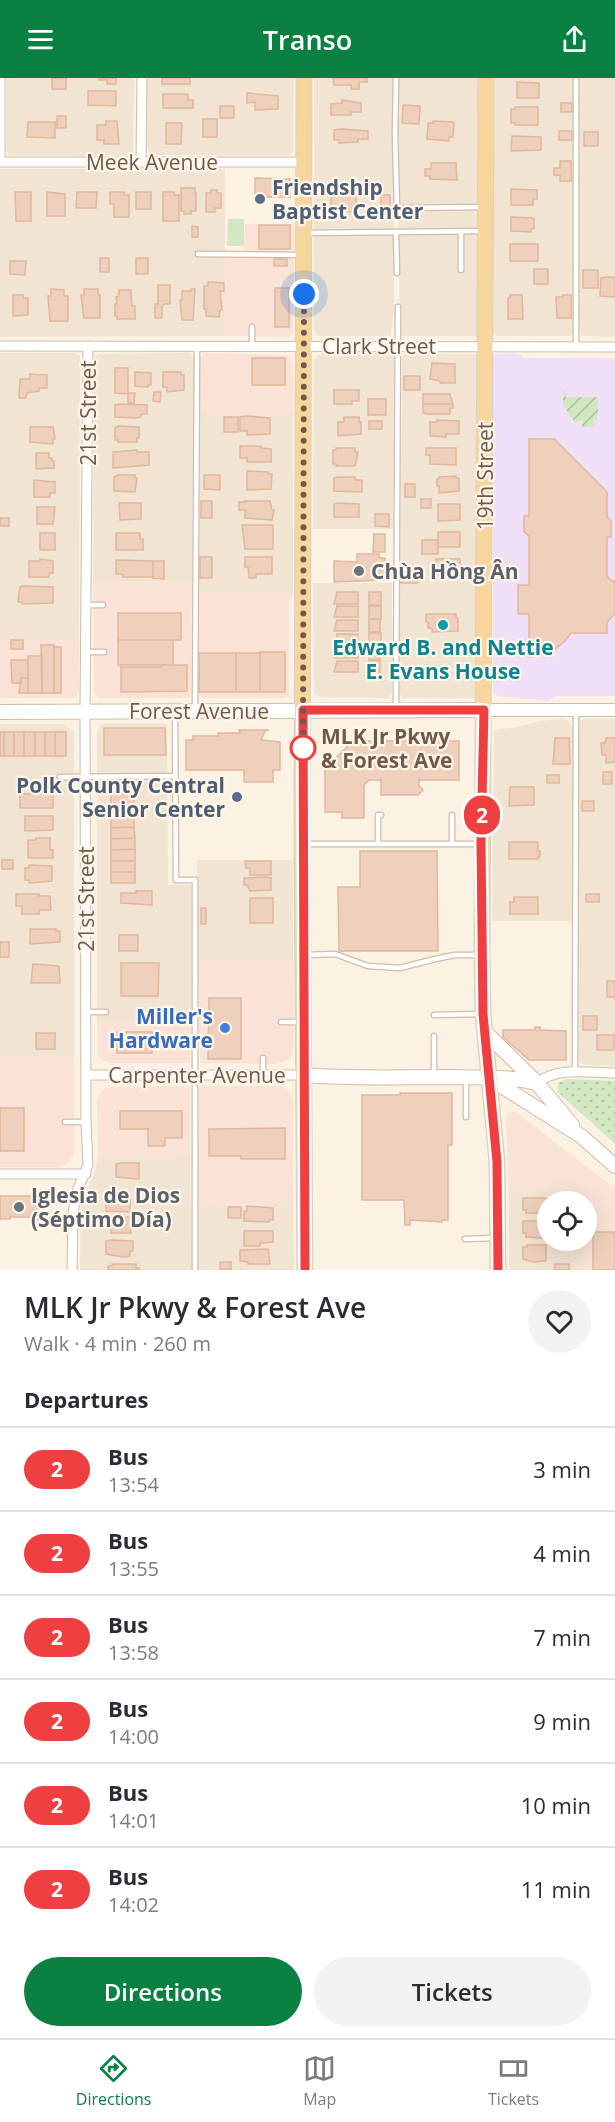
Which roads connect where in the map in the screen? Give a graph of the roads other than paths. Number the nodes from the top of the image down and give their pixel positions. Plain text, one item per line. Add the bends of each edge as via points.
1 (0, 78) edge
2 (141, 78) edge
3 (304, 78) edge
4 (396, 78) edge
5 (486, 78) edge
6 (576, 78) edge
7 (0, 162) edge
8 (141, 162) junction
9 (304, 162) junction
10 (486, 207) junction
11 (485, 231) junction
12 (461, 232) junction
13 (304, 233) junction
14 (396, 234) junction
15 (198, 254) dead end
16 (304, 255) junction
17 (461, 270) dead end
18 (397, 273) dead end
19 (398, 307) dead end
20 (252, 327) dead end
21 (0, 346) edge
22 (88, 346) junction
23 (197, 346) junction
24 (252, 346) junction
25 (304, 346) junction
26 (398, 346) junction
27 (485, 346) junction
28 (576, 347) junction
29 (615, 347) edge
30 (86, 605) junction
31 (104, 605) dead end
32 (187, 606) dead end
33 (195, 606) junction
34 (86, 652) junction
35 (104, 652) dead end
36 (195, 710) junction
37 (303, 710) junction
38 (396, 710) junction
39 (484, 710) junction
40 (576, 710) junction
41 (615, 710) edge
42 (85, 711) junction
43 (175, 711) junction
44 (0, 712) edge
45 (86, 776) junction
46 (175, 776) junction
47 (60, 777) dead end
48 (381, 815) dead end
49 (452, 815) dead end
50 (302, 844) junction
51 (378, 844) junction
52 (452, 844) junction
53 (481, 844) junction
54 (303, 954) junction
55 (482, 955) junction
56 (86, 1012) junction
57 (106, 1012) dead end
58 (483, 1014) junction
59 (434, 1015) dead end
60 (281, 1022) dead end
61 (303, 1022) junction
62 (486, 1033) junction
63 (434, 1036) dead end
64 (263, 1058) dead end
65 (575, 1072) junction
66 (615, 1073) edge
67 (194, 1075) junction
68 (263, 1075) junction
69 (303, 1075) junction
70 (86, 1076) junction
71 (434, 1077) junction
72 (466, 1077) junction
73 (488, 1077) junction
74 (537, 1083) junction
75 (466, 1117) dead end
76 (65, 1122) dead end
77 (86, 1122) junction
78 (581, 1136) junction
79 (615, 1166) edge
80 (0, 1174) edge
81 (86, 1174) junction
82 (498, 1238) junction
83 (465, 1239) dead end
84 (72, 1270) edge
85 (195, 1270) edge
86 (305, 1270) edge
87 (498, 1270) edge

1 - 7 street
2 - 8 street
3 - 9 main road
4 - 10 lane via 397,208
5 - 10 main road, 19th Street
6 - 28 lane
7 - 8 street, Meek Avenue
8 - 9 street, Meek Avenue
9 - 13 main road
10 - 11 main road, 19th Street
11 - 12 lane
11 - 27 main road, 19th Street
12 - 14 lane
12 - 17 lane
13 - 14 lane
13 - 16 main road
14 - 18 lane
15 - 16 lane
16 - 25 main road
19 - 26 lane
20 - 24 lane
21 - 22 street, Clark Street
22 - 23 street, Clark Street
22 - 30 street, 21st Street
23 - 24 street, Clark Street
23 - 33 lane
24 - 25 street, Clark Street
25 - 26 street, Clark Street
25 - 37 main road
26 - 27 street, Clark Street
26 - 38 lane
27 - 28 street, Clark Street
27 - 39 main road, 19th Street
28 - 29 street, Clark Street
30 - 31 lane
30 - 34 street, 21st Street
32 - 33 lane
33 - 36 lane
34 - 35 lane
34 - 42 street, 21st Street
36 - 37 main road, Forest Avenue
36 - 43 main road, Forest Avenue
37 - 38 main road, Forest Avenue
37 - 50 main road
38 - 39 main road, Forest Avenue
39 - 40 street, Forest Avenue
39 - 53 main road, 19th Street
40 - 41 street, Forest Avenue
40 - 65 lane
42 - 43 main road, Forest Avenue
42 - 44 main road, Forest Avenue
42 - 45 street, 21st Street
43 - 46 lane
45 - 46 lane
45 - 47 lane
45 - 56 street, 21st Street
46 - 67 lane via 176,880 195,880
48 - 51 lane
49 - 52 lane
50 - 51 lane
50 - 54 main road
51 - 52 lane
52 - 53 lane
53 - 55 main road, 19th Street
54 - 55 lane via 335,954 368,966 400,968 435,958
54 - 61 main road
55 - 58 main road, 19th Street
56 - 57 lane
56 - 70 street, 21st Street
58 - 59 lane
58 - 62 main road, 19th Street
60 - 61 lane
61 - 69 main road
62 - 73 main road, 19th Street
62 - 74 main road
63 - 71 lane
64 - 68 lane
65 - 66 street
65 - 74 street via 546,1076
67 - 68 street, Carpenter Avenue
67 - 70 street, Carpenter Avenue
67 - 85 lane
68 - 69 street, Carpenter Avenue
69 - 71 main road, Carpenter Avenue
69 - 86 main road
70 - 77 street, 21st Street
71 - 72 main road, Carpenter Avenue
72 - 73 main road, Carpenter Avenue
72 - 75 lane
73 - 74 main road, Carpenter Avenue
73 - 78 main road
73 - 82 main road, 19th Street via 497,1162
74 - 78 main road
76 - 77 lane
77 - 81 street, 21st Street
78 - 79 main road
80 - 81 street
81 - 84 street, 21st Street via 72,1213
82 - 83 lane
82 - 87 main road, 19th Street

